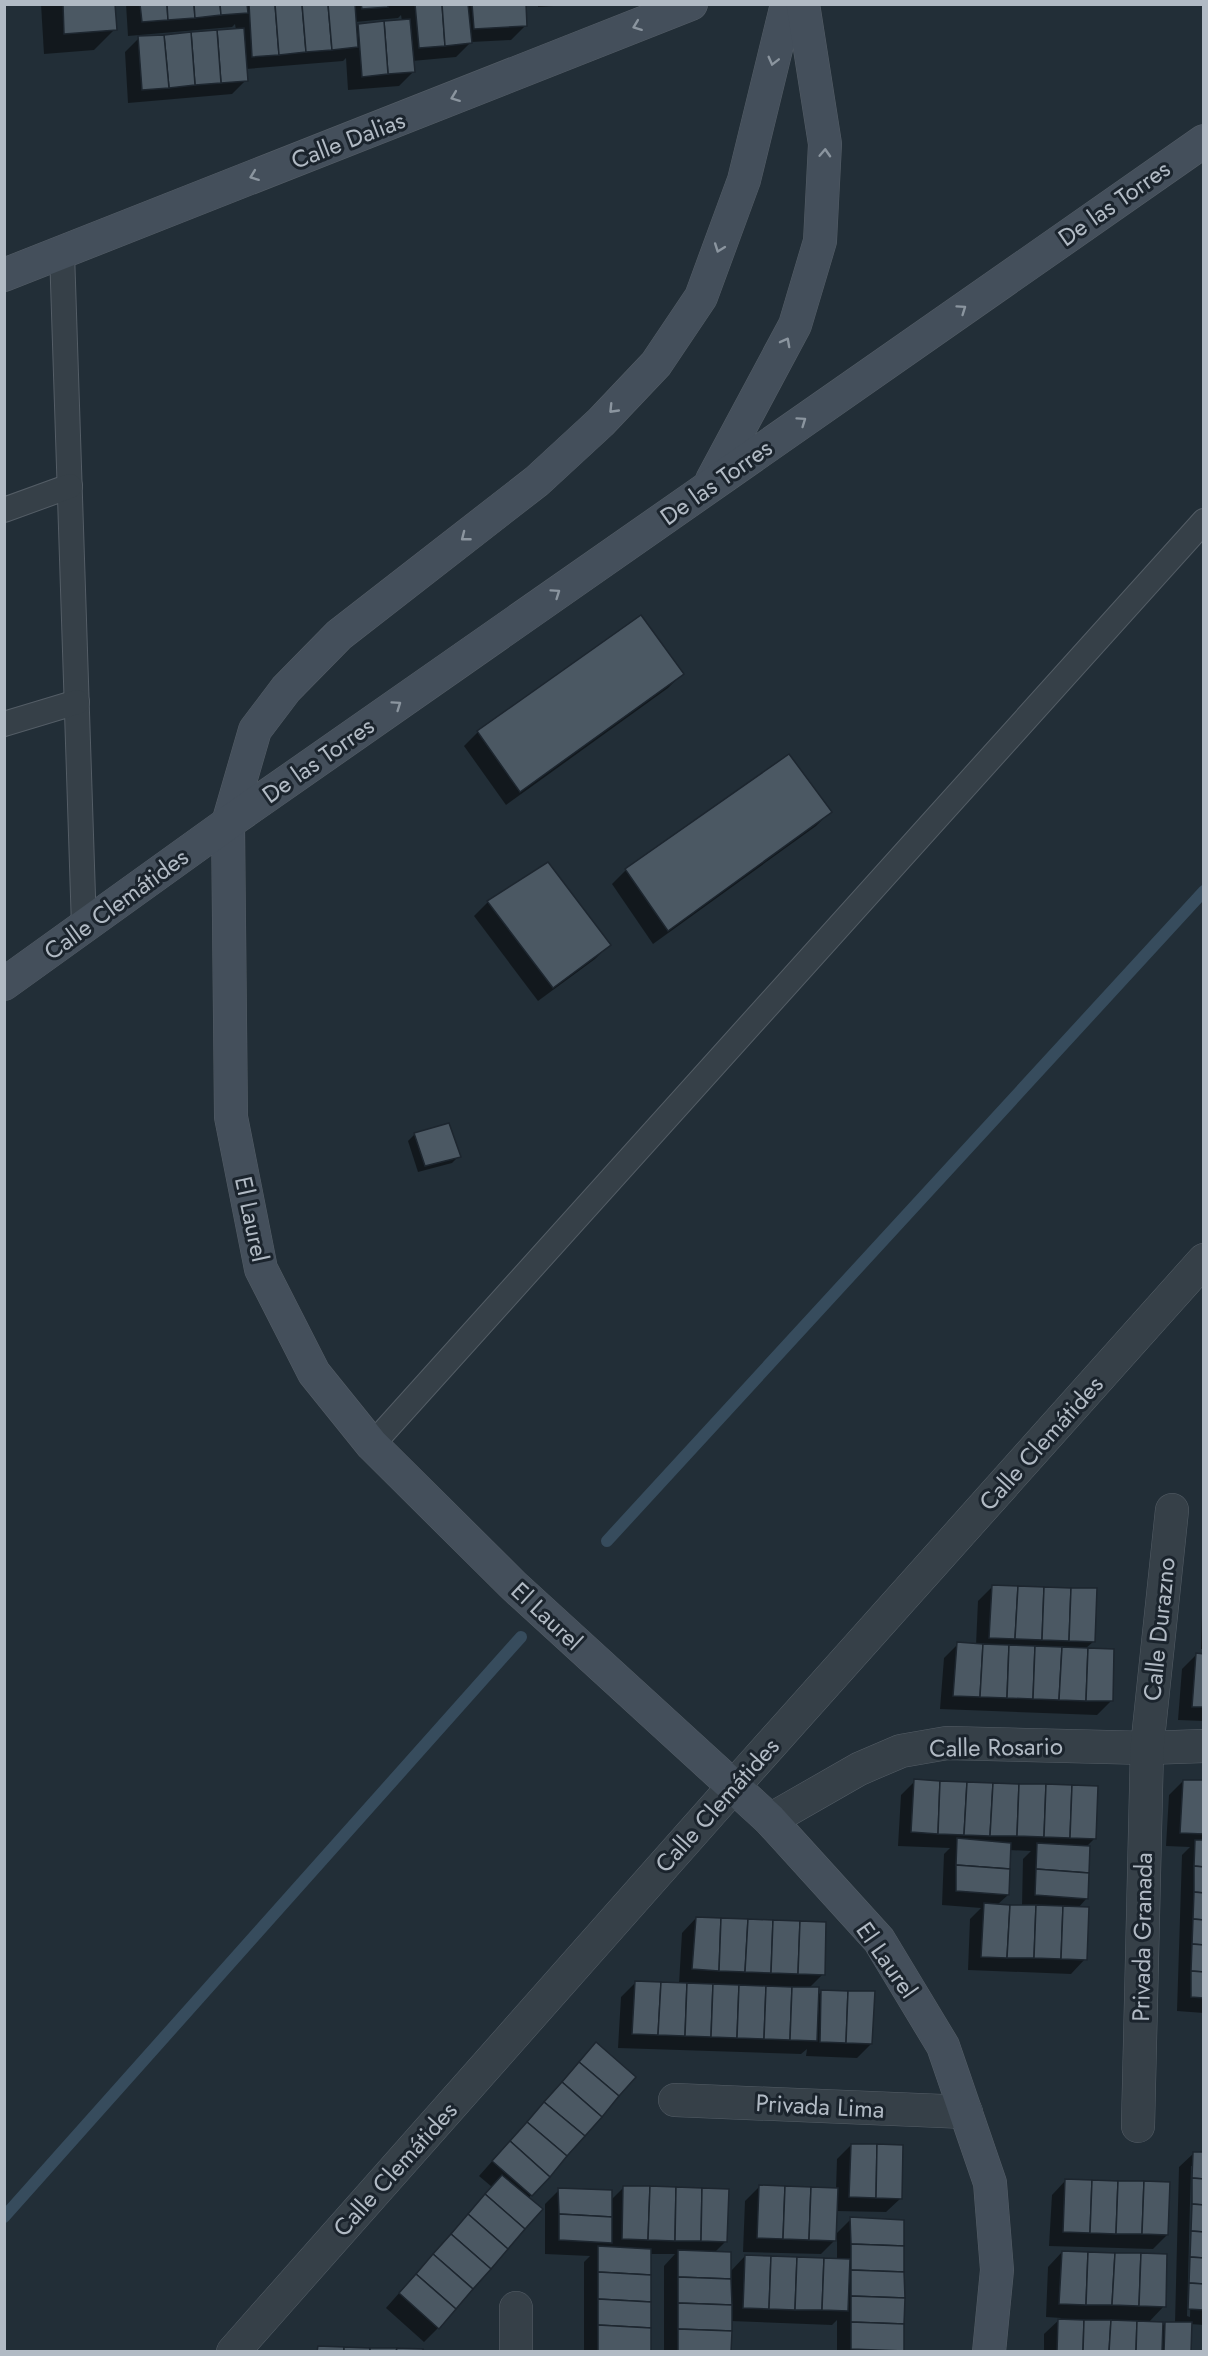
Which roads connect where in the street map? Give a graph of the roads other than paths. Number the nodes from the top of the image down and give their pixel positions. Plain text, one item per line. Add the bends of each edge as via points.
1 (691, 4) edge
2 (787, 4) edge
3 (803, 4) edge
4 (1203, 141) edge
5 (62, 252) junction
6 (4, 275) edge
7 (70, 486) junction
8 (709, 487) junction
9 (4, 510) edge
10 (1203, 521) edge
11 (77, 702) junction
12 (4, 724) edge
13 (228, 823) junction
14 (84, 927) junction
15 (4, 984) edge
16 (1203, 1260) edge
17 (372, 1445) junction
18 (1172, 1510) dead end
19 (1203, 1746) edge
20 (1147, 1748) junction
21 (733, 1786) junction
22 (770, 1820) junction
23 (675, 2100) dead end
24 (966, 2112) junction
25 (1138, 2126) dead end
26 (516, 2308) dead end
27 (233, 2352) edge
28 (516, 2352) edge
29 (989, 2352) edge

1 -> 5 street, Calle Dalias
2 -> 13 street, El Laurel via 744,180 701,297 656,364 537,481 339,635 286,689 255,730
8 -> 3 street via 795,325 820,241 825,144
8 -> 4 street, De las Torres
5 - 6 street, Calle Dalias
5 - 7 lane
7 - 9 lane
7 - 11 lane
13 -> 8 street, De las Torres
10 - 17 lane
11 - 12 lane
11 - 14 lane
13 - 14 street, Calle Clemátides
13 - 17 street, El Laurel via 231,1117 261,1269 315,1373
14 - 15 street, Calle Clemátides
16 - 21 street, Calle Clemátides
17 - 21 street, El Laurel via 514,1586
18 - 20 street, Calle Durazno
19 - 20 street, Calle Rosario
20 - 22 street, Calle Rosario via 947,1743 901,1751 859,1769
20 - 25 street, Privada Granada
21 - 22 street, El Laurel
21 - 27 street, Calle Clemátides
22 - 24 street, El Laurel via 879,1940 943,2046
23 - 24 street, Privada Lima
24 - 29 street, El Laurel via 990,2183 997,2270
26 - 28 street

